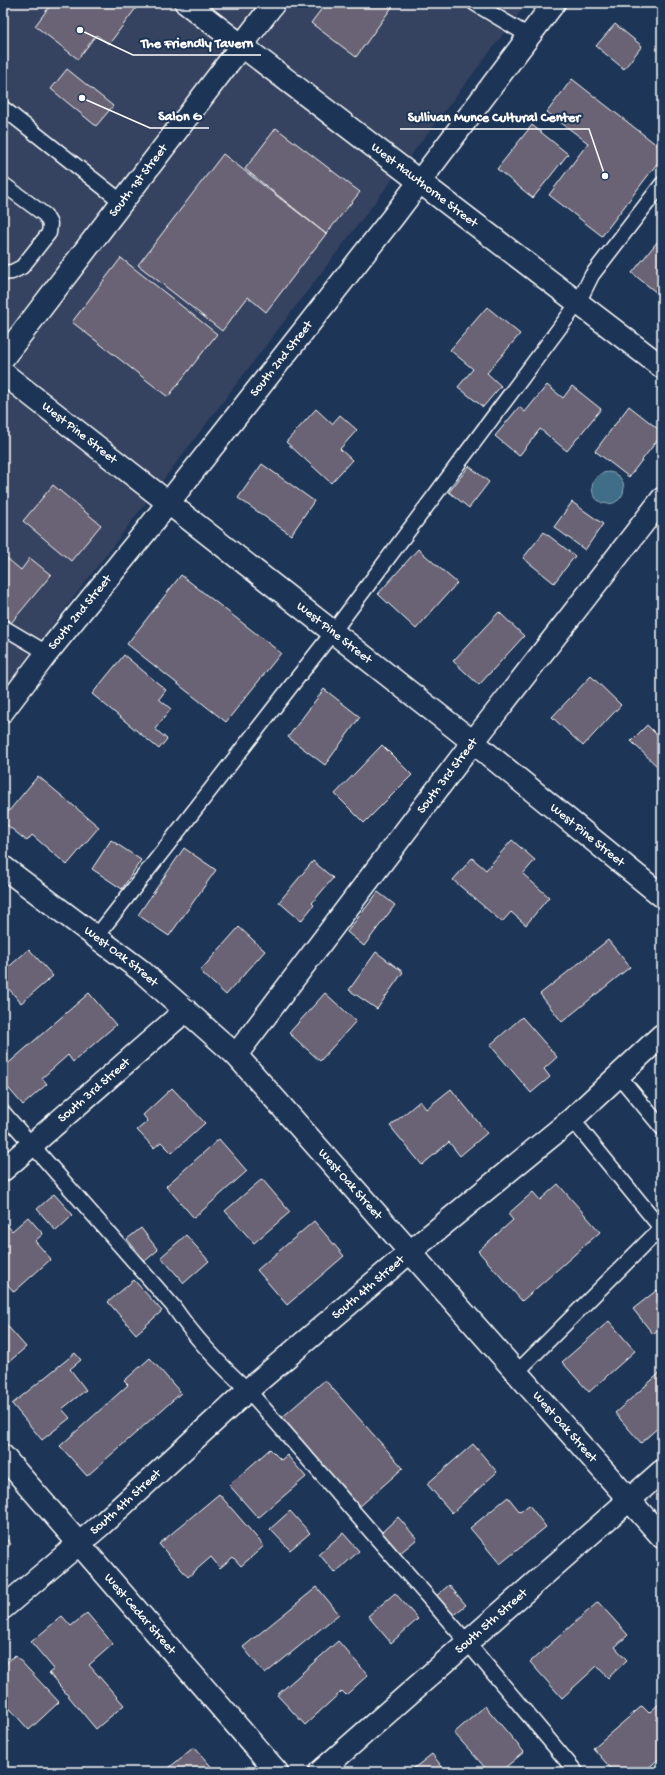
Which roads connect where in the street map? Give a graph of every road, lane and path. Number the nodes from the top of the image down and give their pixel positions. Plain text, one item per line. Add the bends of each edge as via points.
1 (186, 3) edge
2 (274, 3) edge
3 (474, 3) edge
4 (554, 3) edge
5 (529, 36) junction
6 (241, 45) junction
7 (3, 108) edge
8 (420, 183) junction
9 (3, 184) edge
10 (662, 184) edge
11 (122, 202) junction
12 (3, 273) edge
13 (578, 303) junction
14 (3, 358) edge
15 (662, 367) edge
16 (3, 373) edge
17 (662, 499) edge
18 (168, 503) junction
19 (3, 628) edge
20 (333, 632) junction
21 (47, 653) junction
22 (3, 711) edge
23 (473, 742) junction
24 (3, 867) edge
25 (662, 896) edge
26 (96, 937) junction
27 (186, 1010) junction
28 (662, 1036) edge
29 (236, 1055) junction
30 (619, 1076) junction
31 (3, 1112) edge
32 (572, 1120) junction
33 (662, 1128) edge
34 (32, 1145) junction
35 (3, 1170) edge
36 (661, 1228) edge
37 (410, 1251) junction
38 (516, 1373) junction
39 (248, 1390) junction
40 (3, 1456) edge
41 (662, 1471) edge
42 (629, 1500) junction
43 (662, 1537) edge
44 (78, 1544) junction
45 (3, 1608) edge
46 (467, 1642) junction
47 (277, 1772) edge
48 (320, 1772) edge
49 (576, 1772) edge

1 - 6 street, West Hawthorne Street
2 - 6 street, South 1st Street
3 - 5 lane
4 - 5 street, South 2nd Street
5 - 8 street, South 2nd Street
6 - 8 street, West Hawthorne Street
6 - 11 street, South 1st Street
7 - 11 lane
8 - 13 street, West Hawthorne Street
8 - 18 street, South 2nd Street
9 - 12 lane via 45,215 50,224 48,233 22,267
10 - 13 lane via 592,276
11 - 14 street, South 1st Street
13 - 15 street, West Hawthorne Street
13 - 20 lane
16 - 18 street, West Pine Street
17 - 23 street, South 3rd Street
18 - 20 street, West Pine Street
18 - 21 street, South 2nd Street
19 - 21 lane
20 - 23 street, West Pine Street
20 - 26 lane
21 - 22 street, South 2nd Street
23 - 25 street, West Pine Street
23 - 29 street, South 3rd Street
24 - 26 street, West Oak Street
26 - 27 street, West Oak Street via 140,970
27 - 29 street, West Oak Street
27 - 34 street, South 3rd Street
28 - 30 street, South 4th Street
29 - 37 street, West Oak Street
30 - 32 street, South 4th Street
30 - 33 lane
31 - 34 lane
32 - 36 lane
32 - 37 street, South 4th Street
34 - 35 street, South 3rd Street
34 - 39 lane via 173,1306 188,1329 222,1367
36 - 38 lane
37 - 38 street, West Oak Street
37 - 39 street, South 4th Street
38 - 42 street, West Oak Street
39 - 44 street, South 4th Street
39 - 46 lane
40 - 44 street, West Cedar Street
41 - 42 street, South 5th Street
42 - 43 street, West Oak Street
42 - 46 street, South 5th Street
44 - 45 street, South 4th Street
44 - 47 street, West Cedar Street
46 - 48 street, South 5th Street
46 - 49 lane

